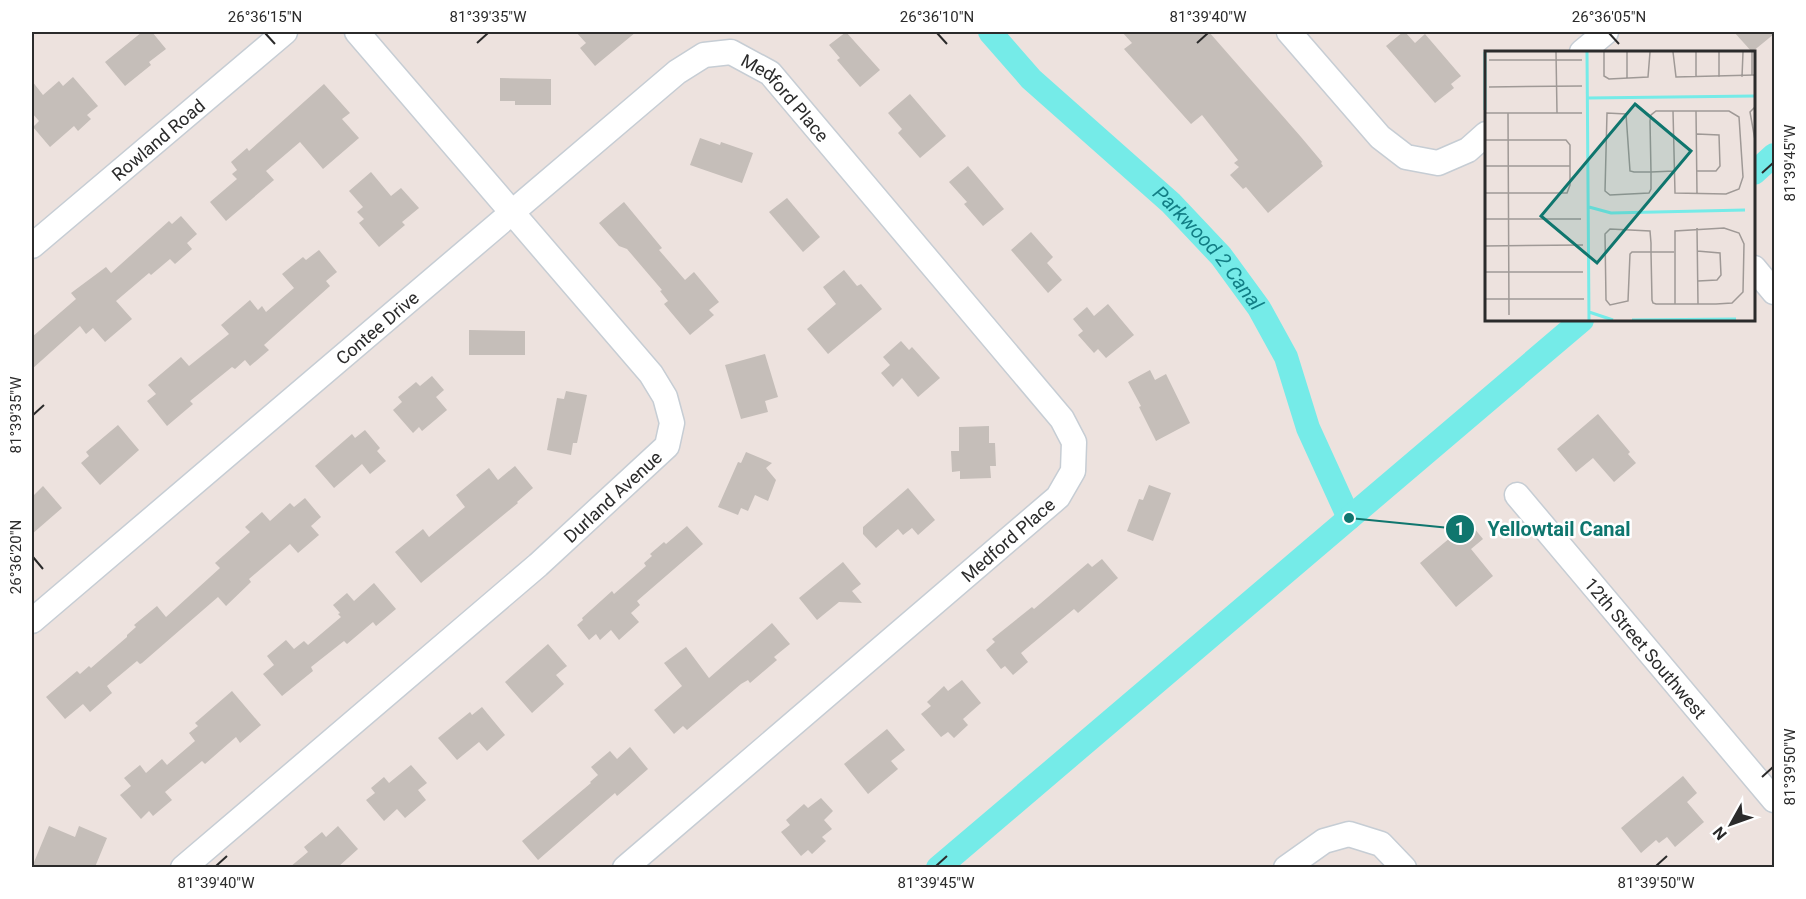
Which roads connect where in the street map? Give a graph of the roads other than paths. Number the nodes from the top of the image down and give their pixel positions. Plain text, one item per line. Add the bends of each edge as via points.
1 (285, 32) edge
2 (357, 32) edge
3 (1289, 32) edge
4 (1606, 32) edge
5 (1583, 51) edge
6 (730, 52) joint
7 (1485, 135) edge
8 (512, 212) junction
9 (32, 246) edge
10 (1755, 269) edge
11 (1774, 292) edge
12 (1517, 495) dead end
13 (32, 621) edge
14 (1774, 800) edge
15 (183, 867) edge
16 (625, 867) edge
17 (1286, 867) edge
18 (1404, 867) edge

1 - 9 street, Rowland Road
2 - 8 street, Durland Avenue
3 - 7 street via 1380,137 1406,157 1438,163 1468,150
4 - 5 street
6 - 8 street, Contee Drive via 704,55 677,72
6 - 16 street, Medford Place via 770,73 1027,375 1062,419 1074,442 1073,471 1058,496
8 - 13 street, Contee Drive
8 - 15 street, Durland Avenue via 651,374 665,397 672,423 667,446 538,565
10 - 11 street
12 - 14 street, 12th Street Southwest
17 - 18 street via 1324,841 1349,834 1381,844

